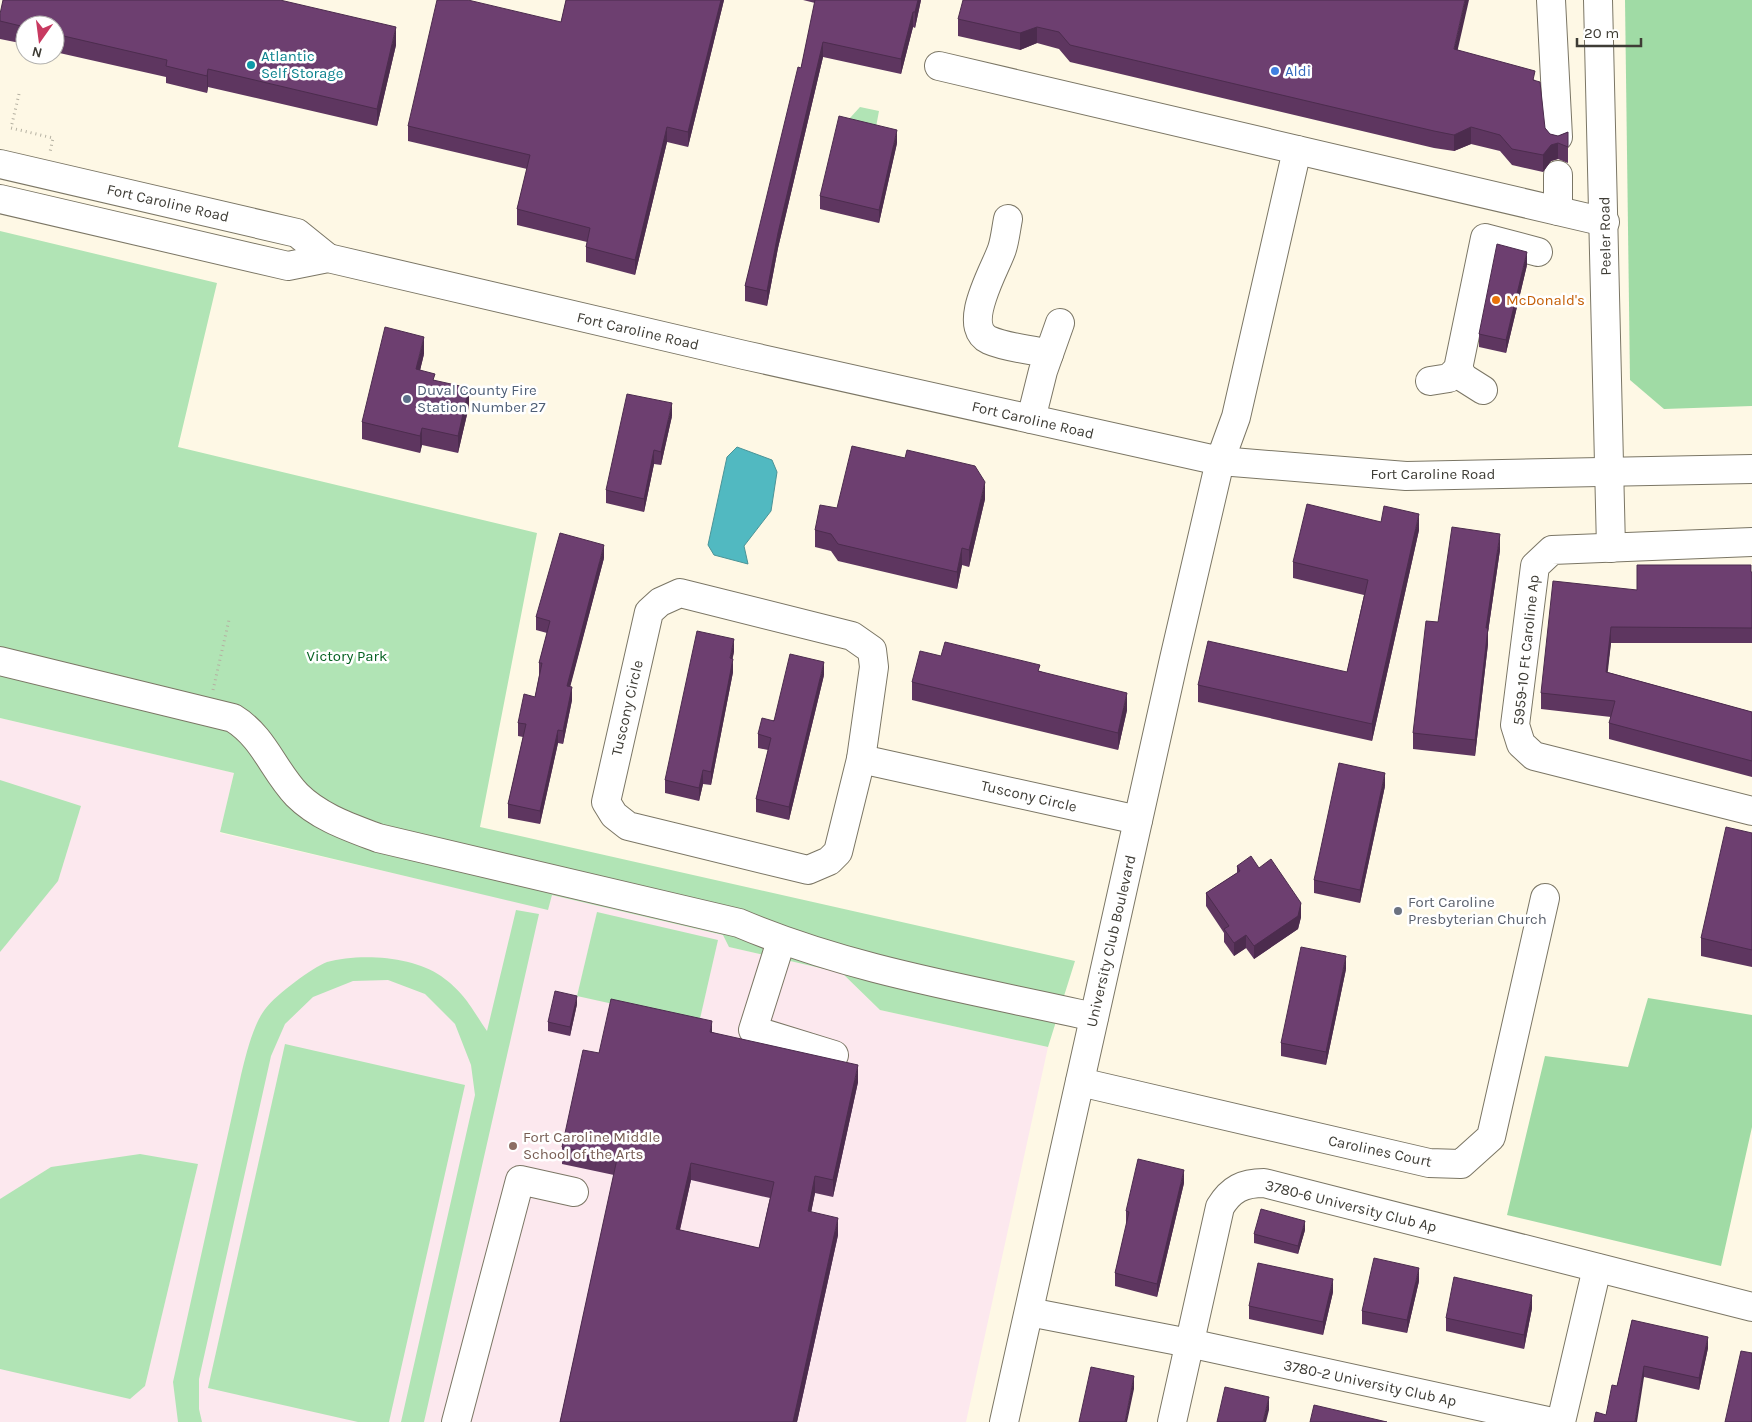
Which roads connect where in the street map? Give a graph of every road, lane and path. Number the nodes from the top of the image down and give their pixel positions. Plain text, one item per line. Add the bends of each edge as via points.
1 (1552, 0) edge
2 (1598, 0) edge
3 (939, 66) dead end
4 (19, 94) dead end
5 (1558, 137) edge
6 (1297, 150) junction
7 (50, 153) dead end
8 (0, 164) edge
9 (1558, 175) dead end
10 (0, 199) edge
11 (1558, 211) junction
12 (1008, 219) dead end
13 (1605, 222) junction
14 (1538, 252) dead end
15 (328, 258) junction
16 (1060, 323) dead end
17 (1049, 354) junction
18 (1458, 369) junction
19 (1430, 381) dead end
20 (1483, 390) dead end
21 (1031, 419) junction
22 (1220, 461) junction
23 (1752, 468) edge
24 (1610, 472) junction
25 (1752, 542) edge
26 (1611, 548) junction
27 (229, 620) dead end
28 (0, 661) edge
29 (208, 712) junction
30 (861, 759) junction
31 (1752, 811) edge
32 (1138, 820) junction
33 (1545, 898) dead end
34 (780, 940) junction
35 (1094, 1016) junction
36 (834, 1055) dead end
37 (1080, 1082) junction
38 (574, 1192) dead end
39 (1597, 1268) junction
40 (1752, 1307) edge
41 (1029, 1312) junction
42 (1189, 1343) junction
43 (456, 1422) edge
44 (1004, 1422) edge
45 (1172, 1422) edge
46 (1552, 1422) edge
47 (1561, 1422) edge

1 - 5 street
2 - 13 street, Peeler Road
3 - 6 street
4 - 7 path via 10,128 53,138
6 - 11 street
6 - 22 street, University Club Boulevard via 1236,417
8 - 15 street, Fort Caroline Road via 297,233
9 - 11 street
10 - 15 street, Fort Caroline Road via 288,266
11 - 13 street
12 - 17 street via 1002,250 986,283 977,321 980,332 988,339
13 - 24 street, Peeler Road
14 - 18 street via 1485,238
15 - 21 street, Fort Caroline Road
16 - 17 street
17 - 21 street
18 - 19 street via 1449,378
18 - 20 street via 1464,378
21 - 22 street, Fort Caroline Road
22 - 24 street, Fort Caroline Road via 1406,476
22 - 32 street, University Club Boulevard
23 - 24 street, Fort Caroline Road
24 - 26 street, Peeler Road
25 - 26 street, 5959-10 Ft Caroline Ap
26 - 31 street, 5959-10 Ft Caroline Ap via 1552,550 1535,566 1515,725 1521,744 1534,756
27 - 29 path
28 - 29 street
29 - 34 street via 242,723 257,737 296,794 340,824 378,838 739,923
30 - 30 street, Tuscony Circle via 838,852 829,861 808,870 628,826 614,815 606,802 649,612 660,602 680,593 852,636 872,650 874,667
30 - 32 street, Tuscony Circle
32 - 35 street, University Club Boulevard
33 - 37 street, Carolines Court via 1491,1137 1461,1164 1428,1163
34 - 35 street via 828,956 910,976
34 - 36 street via 753,1030
35 - 37 street, University Club Boulevard
37 - 41 street, University Club Boulevard
38 - 43 street via 520,1180
39 - 40 street, 3780-6 University Club Ap
39 - 42 street, 3780-6 University Club Ap via 1264,1183 1252,1183 1237,1187 1226,1195 1220,1207
39 - 47 street
41 - 42 street, 3780-2 University Club Ap
41 - 44 street, University Club Boulevard
42 - 45 street, 3780-6 University Club Ap
42 - 46 street, 3780-2 University Club Ap

